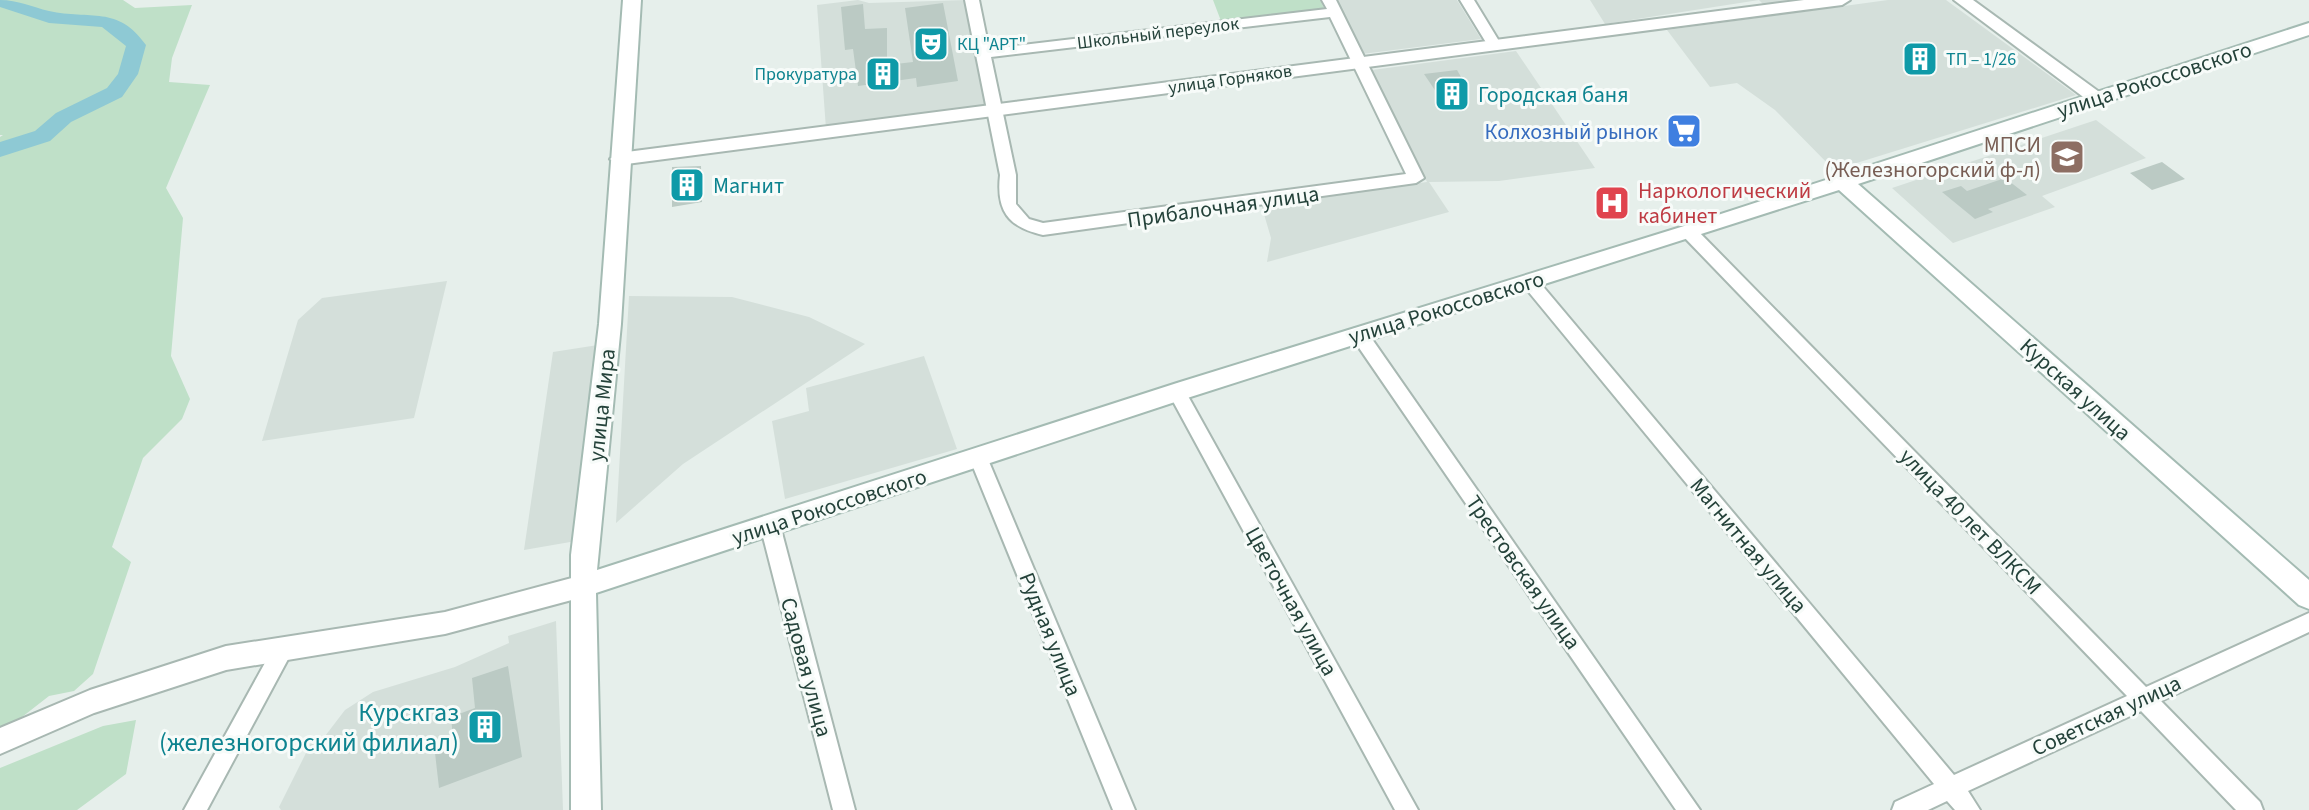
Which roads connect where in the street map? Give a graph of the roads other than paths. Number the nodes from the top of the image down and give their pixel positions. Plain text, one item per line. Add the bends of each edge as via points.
1 (632, 0) edge
2 (972, 0) edge
3 (1467, 0) edge
4 (1842, 0) edge
5 (1962, 0) edge
6 (1332, 6) edge
7 (2309, 29) edge
8 (1495, 46) junction
9 (982, 54) junction
10 (1360, 62) junction
11 (2096, 98) junction
12 (995, 110) junction
13 (619, 159) junction
14 (1843, 182) junction
15 (1689, 232) junction
16 (1529, 281) junction
17 (1359, 334) junction
18 (1177, 392) junction
19 (978, 457) junction
20 (770, 525) junction
21 (583, 586) junction
22 (2309, 597) edge
23 (2309, 622) edge
24 (284, 648) junction
25 (2143, 697) junction
26 (0, 741) edge
27 (1950, 787) junction
28 (195, 810) edge
29 (586, 810) edge
30 (844, 810) edge
31 (1124, 810) edge
32 (1407, 810) edge
33 (1689, 810) edge
34 (1903, 810) edge
35 (1969, 810) edge
36 (2252, 810) edge

1 - 13 main road, улица Мира
2 - 9 street
3 - 8 street
4 - 8 street, улица Горняков
5 - 11 street
6 - 9 street, Школьный переулок
6 - 10 street
7 - 11 main road, улица Рокоссовского
8 - 10 street, улица Горняков
9 - 12 street
10 - 12 street, улица Горняков
10 - 12 street, Прибалочная улица via 1416,178 1063,228 1029,227 1008,208 1008,175
11 - 14 main road, улица Рокоссовского
12 - 13 street, улица Горняков
13 - 21 main road, улица Мира via 610,324
14 - 15 main road, улица Рокоссовского
14 - 22 main road, Курская улица
15 - 16 main road, улица Рокоссовского
15 - 25 street, улица 40 лет ВЛКСМ
16 - 17 main road, улица Рокоссовского
16 - 27 street, Магнитная улица
17 - 18 main road, улица Рокоссовского
17 - 33 street, Трестовская улица
18 - 19 main road, улица Рокоссовского
18 - 32 street, Цветочная улица
19 - 20 main road, улица Рокоссовского
19 - 31 street, Рудная улица
20 - 21 main road, улица Рокоссовского
20 - 30 street, Садовая улица
21 - 24 street via 445,623
21 - 29 main road, улица Мира
23 - 25 street, Советская улица
24 - 26 street via 226,658 105,697
24 - 28 street
25 - 27 street, Советская улица
25 - 36 street, улица 40 лет ВЛКСМ
27 - 34 street, Советская улица
27 - 35 street, Магнитная улица

